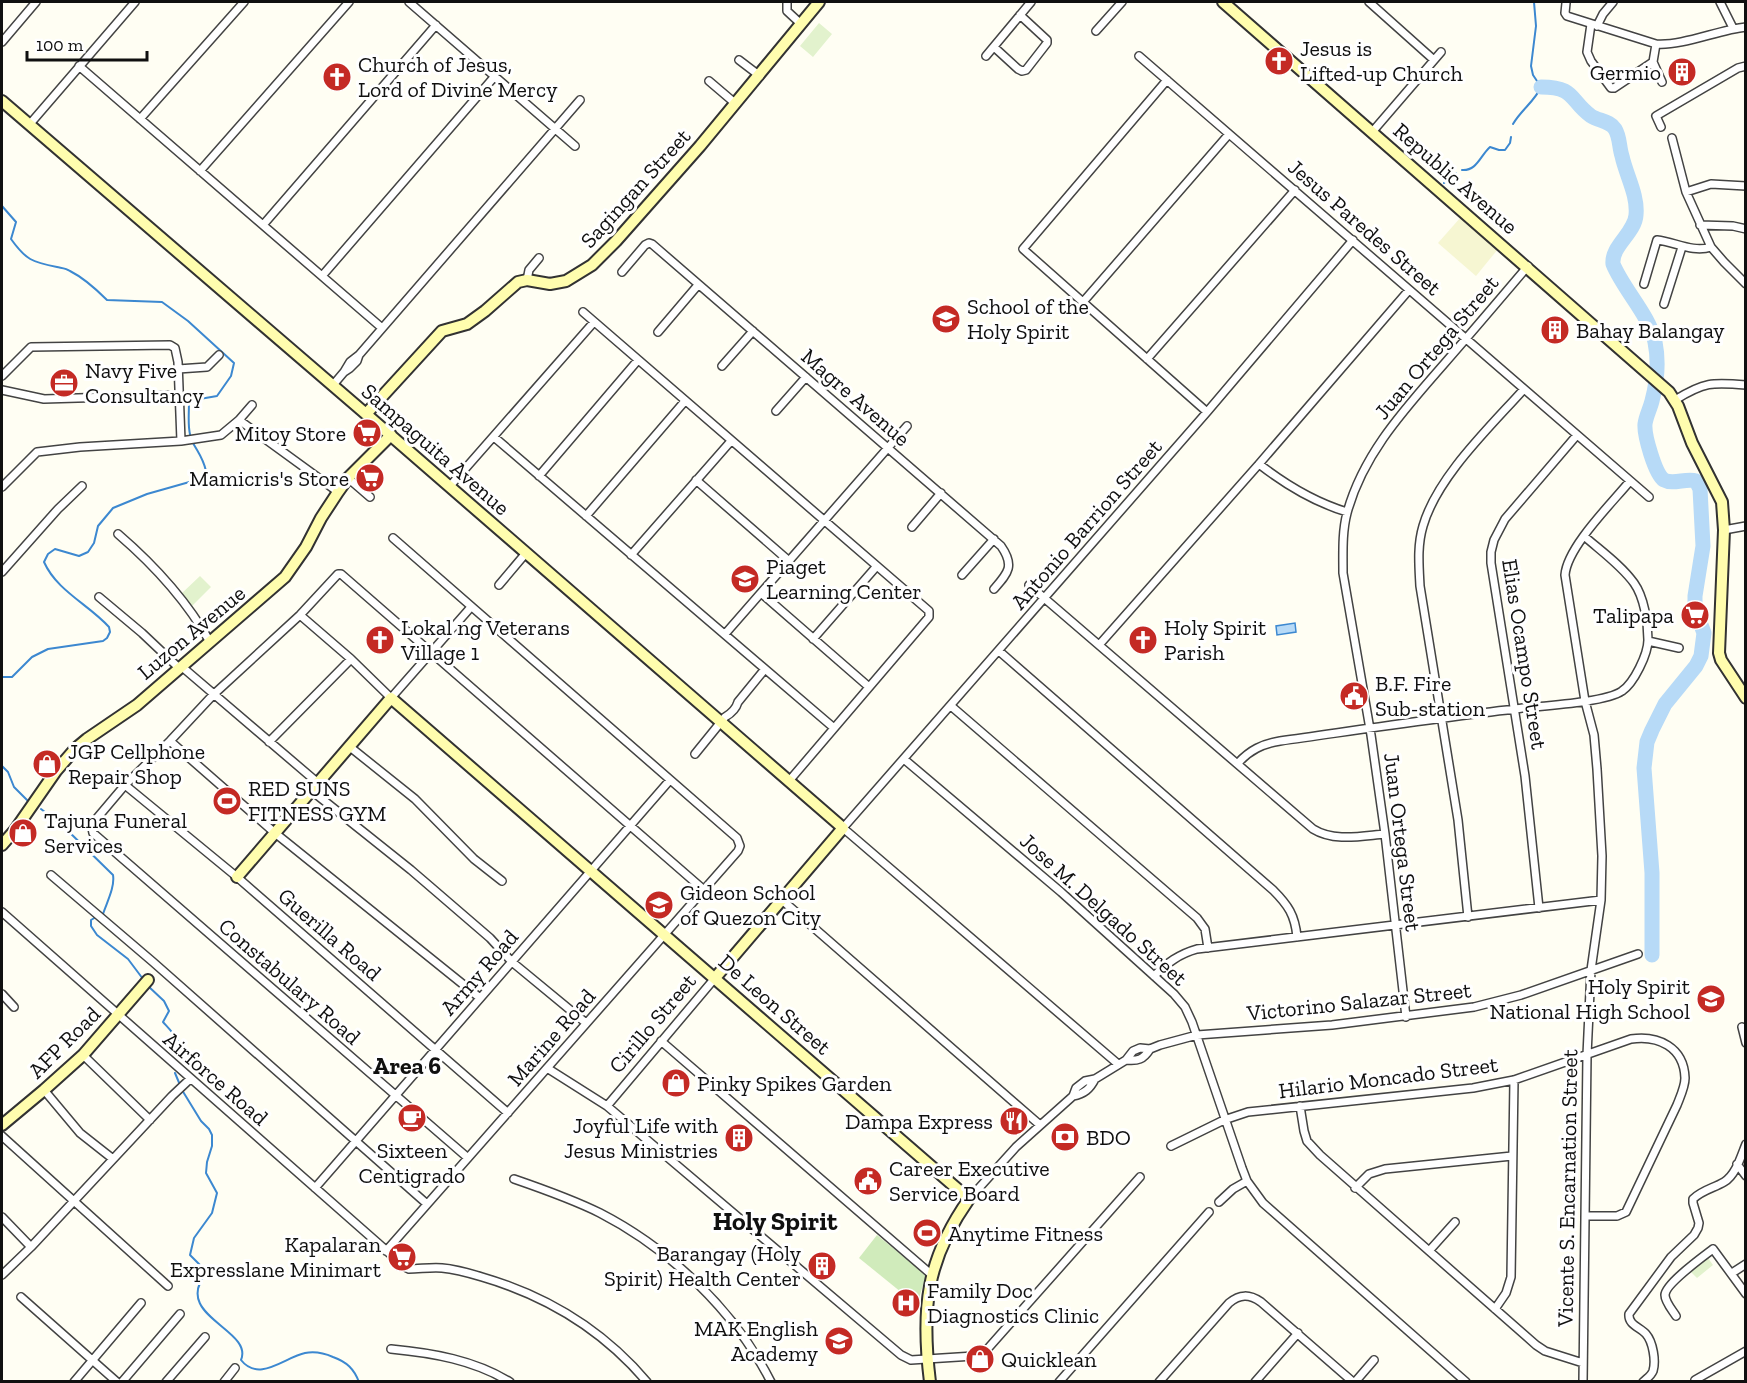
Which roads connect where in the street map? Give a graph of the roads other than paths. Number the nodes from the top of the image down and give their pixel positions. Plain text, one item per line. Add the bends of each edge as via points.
1 (36, 2) edge
2 (135, 2) edge
3 (244, 2) edge
4 (349, 2) edge
5 (409, 2) edge
6 (788, 2) edge
7 (819, 2) edge
8 (1031, 2) edge
9 (1122, 2) edge
10 (1223, 2) edge
11 (1369, 2) edge
12 (1613, 2) edge
13 (1720, 2) edge
14 (1566, 3) edge
15 (1020, 15) junction
16 (801, 24) junction
17 (436, 25) junction
18 (1594, 25) junction
19 (1746, 27) edge
20 (1733, 28) junction
21 (1096, 31) dead end
22 (2, 42) edge
23 (1656, 44) junction
24 (994, 47) junction
25 (1441, 52) dead end
26 (986, 56) dead end
27 (1139, 56) dead end
28 (739, 60) dead end
29 (1434, 60) junction
30 (1653, 62) junction
31 (79, 66) junction
32 (1746, 66) edge
33 (495, 76) junction
34 (760, 76) junction
35 (1167, 80) junction
36 (709, 81) dead end
37 (1662, 82) dead end
38 (579, 100) dead end
39 (2, 101) edge
40 (736, 104) junction
41 (140, 119) junction
42 (28, 125) junction
43 (1661, 126) dead end
44 (555, 129) junction
45 (1373, 131) junction
46 (1230, 134) junction
47 (1672, 138) dead end
48 (575, 146) dead end
49 (200, 171) junction
50 (1746, 186) edge
51 (1294, 190) junction
52 (1686, 192) junction
53 (262, 225) junction
54 (1700, 225) junction
55 (1746, 229) edge
56 (1353, 240) junction
57 (1682, 247) junction
58 (1711, 247) junction
59 (539, 258) dead end
60 (1527, 266) junction
61 (622, 272) dead end
62 (322, 276) junction
63 (527, 280) junction
64 (1644, 284) dead end
65 (1746, 284) edge
66 (698, 285) junction
67 (1409, 290) junction
68 (1083, 302) junction
69 (1664, 304) dead end
70 (583, 312) dead end
71 (594, 322) junction
72 (382, 328) junction
73 (753, 331) junction
74 (658, 332) dead end
75 (1466, 338) junction
76 (219, 355) dead end
77 (1147, 359) junction
78 (638, 360) junction
79 (722, 366) dead end
80 (178, 369) junction
81 (2, 376) edge
82 (806, 377) junction
83 (1746, 384) edge
84 (333, 385) junction
85 (1524, 389) junction
86 (2, 390) edge
87 (179, 395) junction
88 (1675, 400) junction
89 (685, 401) junction
90 (252, 405) dead end
91 (776, 411) dead end
92 (1207, 412) junction
93 (366, 414) junction
94 (239, 420) junction
95 (907, 426) dead end
96 (391, 435) junction
97 (1577, 435) junction
98 (494, 437) junction
99 (181, 441) junction
100 (731, 441) junction
101 (888, 448) junction
102 (1258, 464) junction
103 (539, 476) junction
104 (348, 478) junction
105 (696, 480) junction
106 (1630, 480) junction
107 (82, 486) dead end
108 (450, 486) junction
109 (2, 487) edge
110 (338, 492) junction
111 (941, 493) junction
112 (370, 497) dead end
113 (1649, 497) dead end
114 (1347, 512) junction
115 (586, 516) junction
116 (824, 521) junction
117 (1746, 526) edge
118 (912, 527) dead end
119 (1724, 530) junction
120 (118, 534) dead end
121 (1584, 536) junction
122 (393, 538) dead end
123 (994, 539) junction
124 (526, 553) junction
125 (631, 555) junction
126 (789, 561) junction
127 (876, 567) junction
128 (2, 572) edge
129 (963, 575) dead end
130 (499, 585) dead end
131 (1029, 585) dead end
132 (994, 589) dead end
133 (760, 593) junction
134 (99, 597) dead end
135 (1045, 598) junction
136 (471, 607) junction
137 (300, 615) junction
138 (725, 634) junction
139 (813, 639) junction
140 (1648, 641) junction
141 (210, 642) junction
142 (1099, 645) junction
143 (1679, 648) dead end
144 (999, 651) junction
145 (432, 652) junction
146 (351, 659) junction
147 (180, 667) junction
148 (765, 669) junction
149 (869, 687) junction
150 (213, 695) junction
151 (391, 698) junction
152 (1746, 699) edge
153 (1585, 701) junction
154 (951, 706) junction
155 (1514, 709) junction
156 (723, 719) junction
157 (1441, 719) junction
158 (834, 728) junction
159 (1370, 728) junction
160 (170, 741) junction
161 (269, 742) junction
162 (350, 747) junction
163 (695, 754) dead end
164 (905, 760) junction
165 (1238, 764) junction
166 (670, 780) junction
167 (789, 781) junction
168 (125, 785) junction
169 (315, 787) junction
170 (631, 826) junction
171 (843, 828) junction
172 (275, 833) junction
173 (1385, 834) junction
174 (2, 845) edge
175 (591, 871) junction
176 (51, 875) dead end
177 (237, 877) junction
178 (502, 881) dead end
179 (704, 890) junction
180 (782, 900) junction
181 (1601, 900) junction
182 (1539, 908) junction
183 (2, 912) edge
184 (1468, 917) junction
185 (1395, 926) junction
186 (665, 934) junction
187 (1298, 937) junction
188 (1208, 948) junction
189 (1638, 954) dead end
190 (512, 962) junction
191 (1591, 970) junction
192 (1154, 976) junction
193 (715, 978) junction
194 (148, 980) dead end
195 (2, 994) edge
196 (480, 998) junction
197 (14, 1007) dead end
198 (118, 1015) junction
199 (1406, 1017) junction
200 (586, 1023) junction
201 (1742, 1027) dead end
202 (1197, 1035) junction
203 (661, 1041) junction
204 (1746, 1043) edge
205 (436, 1049) junction
206 (1587, 1054) junction
207 (83, 1055) junction
208 (1118, 1064) junction
209 (547, 1068) junction
210 (1514, 1080) junction
211 (187, 1081) junction
212 (44, 1090) junction
213 (395, 1096) junction
214 (607, 1106) junction
215 (1300, 1106) junction
216 (508, 1113) junction
217 (150, 1120) junction
218 (1224, 1120) junction
219 (2, 1125) edge
220 (1040, 1125) junction
221 (2, 1136) edge
222 (355, 1142) junction
223 (1746, 1144) edge
224 (1171, 1146) dead end
225 (1512, 1156) junction
226 (468, 1158) junction
227 (113, 1159) junction
228 (1737, 1164) junction
229 (1746, 1176) edge
230 (1140, 1177) dead end
231 (514, 1179) dead end
232 (1247, 1181) junction
233 (315, 1188) junction
234 (1355, 1188) junction
235 (969, 1199) junction
236 (74, 1201) junction
237 (1219, 1202) dead end
238 (427, 1204) junction
239 (1209, 1212) dead end
240 (2, 1216) edge
241 (1585, 1216) junction
242 (1455, 1222) dead end
243 (31, 1247) junction
244 (386, 1251) junction
245 (1429, 1251) junction
246 (1746, 1264) edge
247 (1732, 1273) junction
248 (2, 1275) edge
249 (932, 1275) junction
250 (168, 1286) dead end
251 (1746, 1294) edge
252 (21, 1297) dead end
253 (141, 1303) dead end
254 (1495, 1309) junction
255 (180, 1314) dead end
256 (1676, 1316) dead end
257 (1298, 1333) junction
258 (205, 1337) dead end
259 (391, 1349) dead end
260 (1746, 1351) edge
261 (928, 1359) junction
262 (93, 1360) junction
263 (1374, 1360) dead end
264 (1583, 1363) junction
265 (235, 1368) dead end
266 (1695, 1380) dead end
267 (74, 1382) edge
268 (117, 1382) edge
269 (122, 1382) edge
270 (166, 1382) edge
271 (224, 1382) edge
272 (510, 1382) edge
273 (648, 1382) edge
274 (771, 1382) edge
275 (930, 1382) edge
276 (1059, 1382) edge
277 (1159, 1382) edge
278 (1255, 1382) edge
279 (1354, 1382) edge
280 (1466, 1382) edge
281 (1583, 1382) edge
282 (1643, 1382) edge

1 - 22 street
2 - 31 street
3 - 41 street
4 - 49 street
5 - 17 street
6 - 16 street via 787,11
7 - 16 main road, Sagingan Street
8 - 15 street
9 - 21 street
10 - 45 main road, Republic Avenue
11 - 29 street
12 - 18 street
13 - 20 street
14 - 18 street via 1567,16
15 - 24 street
15 - 24 street via 1047,40 1026,70 1018,69
16 - 34 main road, Sagingan Street
17 - 33 street
17 - 53 street
18 - 23 street
18 - 30 street via 1587,52 1611,88
19 - 20 street
20 - 23 street
23 - 30 street
24 - 26 street
25 - 29 street
27 - 35 street, Jesus Paredes Street
28 - 34 street
29 - 45 street
30 - 37 street
31 - 41 street
31 - 42 street
32 - 43 street via 1656,116
33 - 44 street
33 - 62 street
34 - 40 main road, Sagingan Street
35 - 46 street, Jesus Paredes Street
35 - 68 street via 1023,249
36 - 40 street
38 - 44 street
39 - 42 main road, Sampaguita Avenue
40 - 63 main road, Sagingan Street via 592,265 566,281 550,284
41 - 49 street
42 - 84 main road, Sampaguita Avenue
44 - 48 street
44 - 72 street
45 - 60 main road, Republic Avenue
46 - 51 street, Jesus Paredes Street
46 - 68 street
47 - 52 street
49 - 53 street
50 - 52 street via 1711,184
51 - 56 street, Jesus Paredes Street
51 - 77 street
52 - 54 street
53 - 62 street
54 - 55 street
54 - 58 street
56 - 67 street, Jesus Paredes Street
56 - 92 street, Antonio Barrion Street
57 - 58 street
57 - 64 street via 1657,240
57 - 69 street
58 - 65 street
59 - 63 street via 529,270
60 - 75 street, Juan Ortega Street
60 - 88 main road, Republic Avenue
61 - 66 street, Magre Avenue via 649,243
62 - 72 street
63 - 93 main road via 510,287 467,324 442,331
66 - 73 street, Magre Avenue
66 - 74 street
67 - 75 street, Jesus Paredes Street
67 - 102 street
68 - 77 street
70 - 71 street
71 - 78 street
71 - 98 street
72 - 84 street
73 - 79 street
73 - 82 street, Magre Avenue
75 - 85 street, Jesus Paredes Street
75 - 114 street, Juan Ortega Street via 1382,439 1366,465
76 - 80 street via 207,367
77 - 92 street
78 - 89 street
78 - 103 street
80 - 81 street via 176,350 170,345 31,347
80 - 87 street
82 - 91 street
82 - 101 street, Magre Avenue
83 - 88 street via 1699,386
84 - 93 main road, Sampaguita Avenue
85 - 97 street, Jesus Paredes Street
85 - 157 street via 1446,480 1422,527 1420,586
86 - 87 street via 44,399
87 - 99 street
88 - 119 main road, Republic Avenue via 1722,502
89 - 100 street
89 - 115 street
90 - 94 street
92 - 135 street, Antonio Barrion Street
93 - 96 main road, Sampaguita Avenue
94 - 99 street via 222,435
94 - 110 street
95 - 101 street
96 - 104 main road, Luzon Avenue
96 - 108 main road, Sampaguita Avenue
97 - 106 street, Jesus Paredes Street
97 - 155 street, Elias Ocampo Street via 1505,519 1491,552
98 - 103 street
98 - 108 street
99 - 109 street via 37,452
100 - 105 street
100 - 116 street
101 - 111 street, Magre Avenue
101 - 116 street
102 - 114 street via 1310,498
102 - 142 street
103 - 115 street
104 - 110 main road, Luzon Avenue
104 - 112 street
105 - 125 street
105 - 126 street
106 - 113 street, Jesus Paredes Street
106 - 121 street, Vicente S. Encarnation Street
107 - 128 street
108 - 124 main road, Sampaguita Avenue
110 - 141 main road, Luzon Avenue via 285,577
111 - 118 street
111 - 123 street, Magre Avenue
114 - 159 street, Juan Ortega Street via 1343,573
115 - 125 street
116 - 126 street
116 - 127 street
117 - 119 street
119 - 152 main road, Republic Avenue via 1719,653
120 - 141 street via 179,596
121 - 140 street via 1636,585
121 - 153 street, Vicente S. Encarnation Street via 1570,557 1565,574
122 - 136 street
123 - 129 street
123 - 132 street, Magre Avenue via 1010,561 1007,573
124 - 130 street
124 - 156 main road, Sampaguita Avenue
125 - 138 street
126 - 133 street
127 - 139 street
127 - 149 street via 930,615
131 - 135 street
133 - 138 street
133 - 139 street
134 - 147 street
135 - 142 street
135 - 144 street, Antonio Barrion Street
136 - 145 street
136 - 166 street
137 - 145 street via 341,574
137 - 146 street
137 - 150 street
138 - 148 street
139 - 149 street
140 - 143 street
140 - 153 street via 1634,677 1622,691
141 - 147 main road, Luzon Avenue
142 - 165 street
144 - 154 street, Antonio Barrion Street
144 - 187 street via 1273,890 1292,913
145 - 151 street
145 - 170 street
146 - 151 street
146 - 161 street
147 - 150 street
147 - 174 main road, Luzon Avenue via 137,705 75,749
148 - 156 street
148 - 158 street
149 - 158 street
150 - 160 street
150 - 161 street
151 - 162 main road
151 - 175 main road, De Leon Street
153 - 155 street
153 - 181 street, Vicente S. Encarnation Street via 1598,769
154 - 164 street, Antonio Barrion Street
154 - 188 street via 1197,918 1205,928
155 - 157 street
155 - 182 street, Elias Ocampo Street
156 - 163 street
156 - 167 main road, Sampaguita Avenue
157 - 159 street
157 - 184 street via 1458,820
158 - 167 street
159 - 165 street via 1267,743
159 - 173 street, Juan Ortega Street
160 - 168 street
160 - 172 street
161 - 169 street
162 - 169 main road
162 - 178 street via 415,798 474,859
164 - 171 street, Antonio Barrion Street
164 - 192 street, Jose M. Delgado Street
165 - 173 street via 1321,833 1342,837
166 - 170 street, Army Road
166 - 179 street, Marine Road via 737,838 741,846
167 - 171 main road, Sampaguita Avenue
168 - 177 street, Guerilla Road
168 - 213 street, Constabulary Road via 96,819 93,833
169 - 172 main road
169 - 190 street via 490,938
170 - 175 street, Army Road
170 - 179 street
171 - 180 main road, Cirillo Street
171 - 208 street
172 - 177 main road
172 - 196 street
173 - 185 street, Juan Ortega Street
175 - 186 main road, De Leon Street
175 - 190 street, Army Road
176 - 222 street
177 - 205 street, Guerilla Road
179 - 186 street, Marine Road
180 - 193 main road, Cirillo Street
180 - 220 street
181 - 182 street
181 - 191 street, Vicente S. Encarnation Street
182 - 184 street
183 - 198 street, Airforce Road
184 - 185 street
185 - 187 street
185 - 199 street, Juan Ortega Street
186 - 193 main road, De Leon Street
186 - 200 street, Marine Road
187 - 188 street
188 - 192 street via 1180,955
189 - 191 street, Victorino Salazar Street
190 - 196 street, Army Road
190 - 200 street
191 - 199 street, Victorino Salazar Street via 1499,1002
191 - 206 street, Vicente S. Encarnation Street
192 - 202 street, Jose M. Delgado Street via 1185,1007
193 - 203 street, Cirillo Street
193 - 235 main road, De Leon Street
194 - 198 main road, AFP Road
195 - 197 street
196 - 205 street, Army Road
198 - 207 main road, AFP Road
198 - 211 street, Airforce Road
199 - 202 street, Victorino Salazar Street
200 - 209 street, Marine Road
201 - 204 street
202 - 208 street, Victorino Salazar Street via 1150,1049 1140,1048
202 - 218 street, Jose M. Delgado Street
203 - 214 street, Cirillo Street
203 - 249 street
205 - 213 street, Army Road
205 - 216 street, Guerilla Road
206 - 210 street, Hilario Moncado Street
206 - 241 street, Vicente S. Encarnation Street
206 - 241 street, Hilario Moncado Street via 1644,1037 1658,1040 1677,1053 1685,1077 1677,1105 1630,1208 1617,1216
207 - 212 main road, AFP Road
207 - 217 street
208 - 220 street, Victorino Salazar Street
209 - 214 street
209 - 216 street, Marine Road
210 - 215 street, Hilario Moncado Street
210 - 225 street
211 - 217 street
211 - 233 street, Airforce Road
212 - 219 main road, AFP Road
212 - 227 street via 80,1133
213 - 222 street, Army Road
213 - 226 street, Constabulary Road
214 - 261 street via 901,1355 911,1360
215 - 218 street, Hilario Moncado Street via 1248,1112
215 - 234 street via 1307,1141
216 - 226 street, Marine Road
217 - 227 street
218 - 224 street, Hilario Moncado Street
218 - 232 street, Jose M. Delgado Street
220 - 235 street, Victorino Salazar Street
221 - 236 street
222 - 233 street, Army Road
222 - 238 street
223 - 228 street
225 - 234 street via 1376,1170
225 - 254 street via 1511,1277
226 - 238 street, Marine Road
227 - 236 street
228 - 229 street
228 - 282 street via 1727,1180 1693,1199 1700,1223 1697,1231 1671,1257 1629,1314 1630,1322 1650,1341 1654,1363
230 - 261 street via 983,1354
231 - 274 street via 558,1194 639,1235 710,1297 740,1333
232 - 237 street
232 - 280 street, Jose M. Delgado Street via 1263,1203
233 - 244 street, Airforce Road
234 - 245 street
235 - 249 main road via 942,1244
236 - 243 street
236 - 250 street
238 - 244 street, Marine Road
239 - 276 street
240 - 243 street
241 - 264 street, Vicente S. Encarnation Street
242 - 245 street
243 - 248 street
244 - 273 street, Airforce Road via 409,1269 460,1271 505,1284 551,1304 593,1330
245 - 254 street
246 - 247 street
247 - 251 street
247 - 256 street via 1713,1248 1666,1292
249 - 261 main road via 927,1311
252 - 262 street
253 - 262 street
254 - 264 street via 1545,1351
255 - 269 street
257 - 277 street via 1252,1296 1236,1298
257 - 278 street
257 - 279 street
258 - 270 street
259 - 272 street via 453,1358
260 - 266 street
261 - 275 main road
262 - 267 street
262 - 268 street
263 - 279 street
264 - 281 street, Vicente S. Encarnation Street
265 - 271 street

